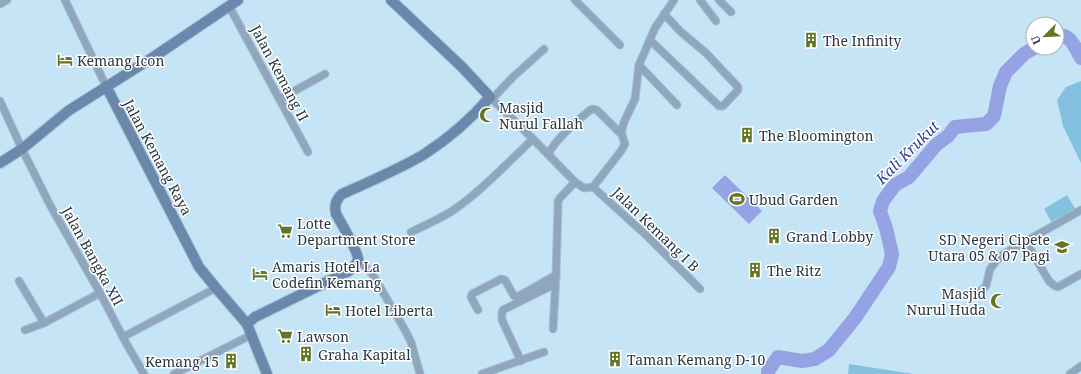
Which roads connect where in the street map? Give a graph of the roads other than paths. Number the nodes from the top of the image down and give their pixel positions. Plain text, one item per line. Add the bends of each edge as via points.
1 (8, 0) edge
2 (65, 0) edge
3 (238, 0) edge
4 (391, 0) edge
5 (575, 0) edge
6 (674, 0) edge
7 (700, 0) edge
8 (719, 0) edge
9 (0, 4) edge
10 (229, 6) junction
11 (731, 12) dead end
12 (664, 14) junction
13 (716, 21) dead end
14 (650, 40) junction
15 (620, 45) dead end
16 (544, 49) dead end
17 (639, 65) junction
18 (325, 74) dead end
19 (106, 86) junction
20 (491, 98) junction
21 (280, 99) junction
22 (0, 101) edge
23 (677, 105) dead end
24 (619, 132) dead end
25 (533, 139) junction
26 (22, 149) junction
27 (308, 152) dead end
28 (548, 154) junction
29 (0, 163) edge
30 (575, 182) junction
31 (593, 187) junction
32 (1081, 210) edge
33 (411, 232) dead end
34 (1026, 242) junction
35 (358, 259) junction
36 (1081, 274) edge
37 (556, 275) junction
38 (19, 281) dead end
39 (555, 284) junction
40 (216, 288) junction
41 (700, 289) dead end
42 (100, 293) junction
43 (976, 295) dead end
44 (478, 310) dead end
45 (44, 323) junction
46 (247, 324) junction
47 (553, 329) dead end
48 (25, 330) dead end
49 (251, 335) junction
50 (123, 337) junction
51 (544, 352) dead end
52 (521, 361) junction
53 (144, 374) edge
54 (174, 374) edge
55 (267, 374) edge
56 (420, 374) edge
57 (482, 374) edge

1 - 9 street
2 - 19 street
3 - 10 street
4 - 20 street
5 - 15 street
6 - 12 street
7 - 13 street
8 - 11 street
10 - 19 street
10 - 21 street, Jalan Kemang II
12 - 14 street
12 - 14 street via 706,53 738,90 723,106 719,106
14 - 17 street
16 - 20 street
17 - 23 street
17 - 31 street via 635,99 622,130 625,144
18 - 21 street
19 - 26 street via 68,111
19 - 40 street, Jalan Kemang Raya via 199,266
20 - 25 street
20 - 35 street via 442,142 410,162 338,198 335,202 336,214
21 - 27 street, Jalan Kemang II
22 - 26 street, Jalan Bangka XII
24 - 28 street via 593,109 559,139
25 - 28 street
25 - 33 street via 465,201 443,216
26 - 29 street
26 - 42 street, Jalan Bangka XII via 50,205
28 - 30 street
30 - 31 street via 584,188
30 - 37 street via 558,202
31 - 41 street, Jalan Kemang I B
32 - 34 street
34 - 36 street via 1048,281 1055,286 1058,287
34 - 43 street via 996,260 990,269 986,286
35 - 46 street via 349,271 255,317
35 - 56 street via 373,275 402,324 411,342
37 - 39 street
37 - 44 street via 516,297 505,280 501,279 472,294
38 - 45 street
39 - 47 street
39 - 52 street via 503,310 502,320
40 - 46 street, Jalan Kemang Raya
40 - 50 street
42 - 45 street
42 - 50 street, Jalan Bangka XII
45 - 48 street
46 - 49 street, Jalan Kemang Raya
49 - 54 street
49 - 55 street, Jalan Kemang Raya
50 - 53 street, Jalan Bangka XII
51 - 52 street
52 - 57 street

